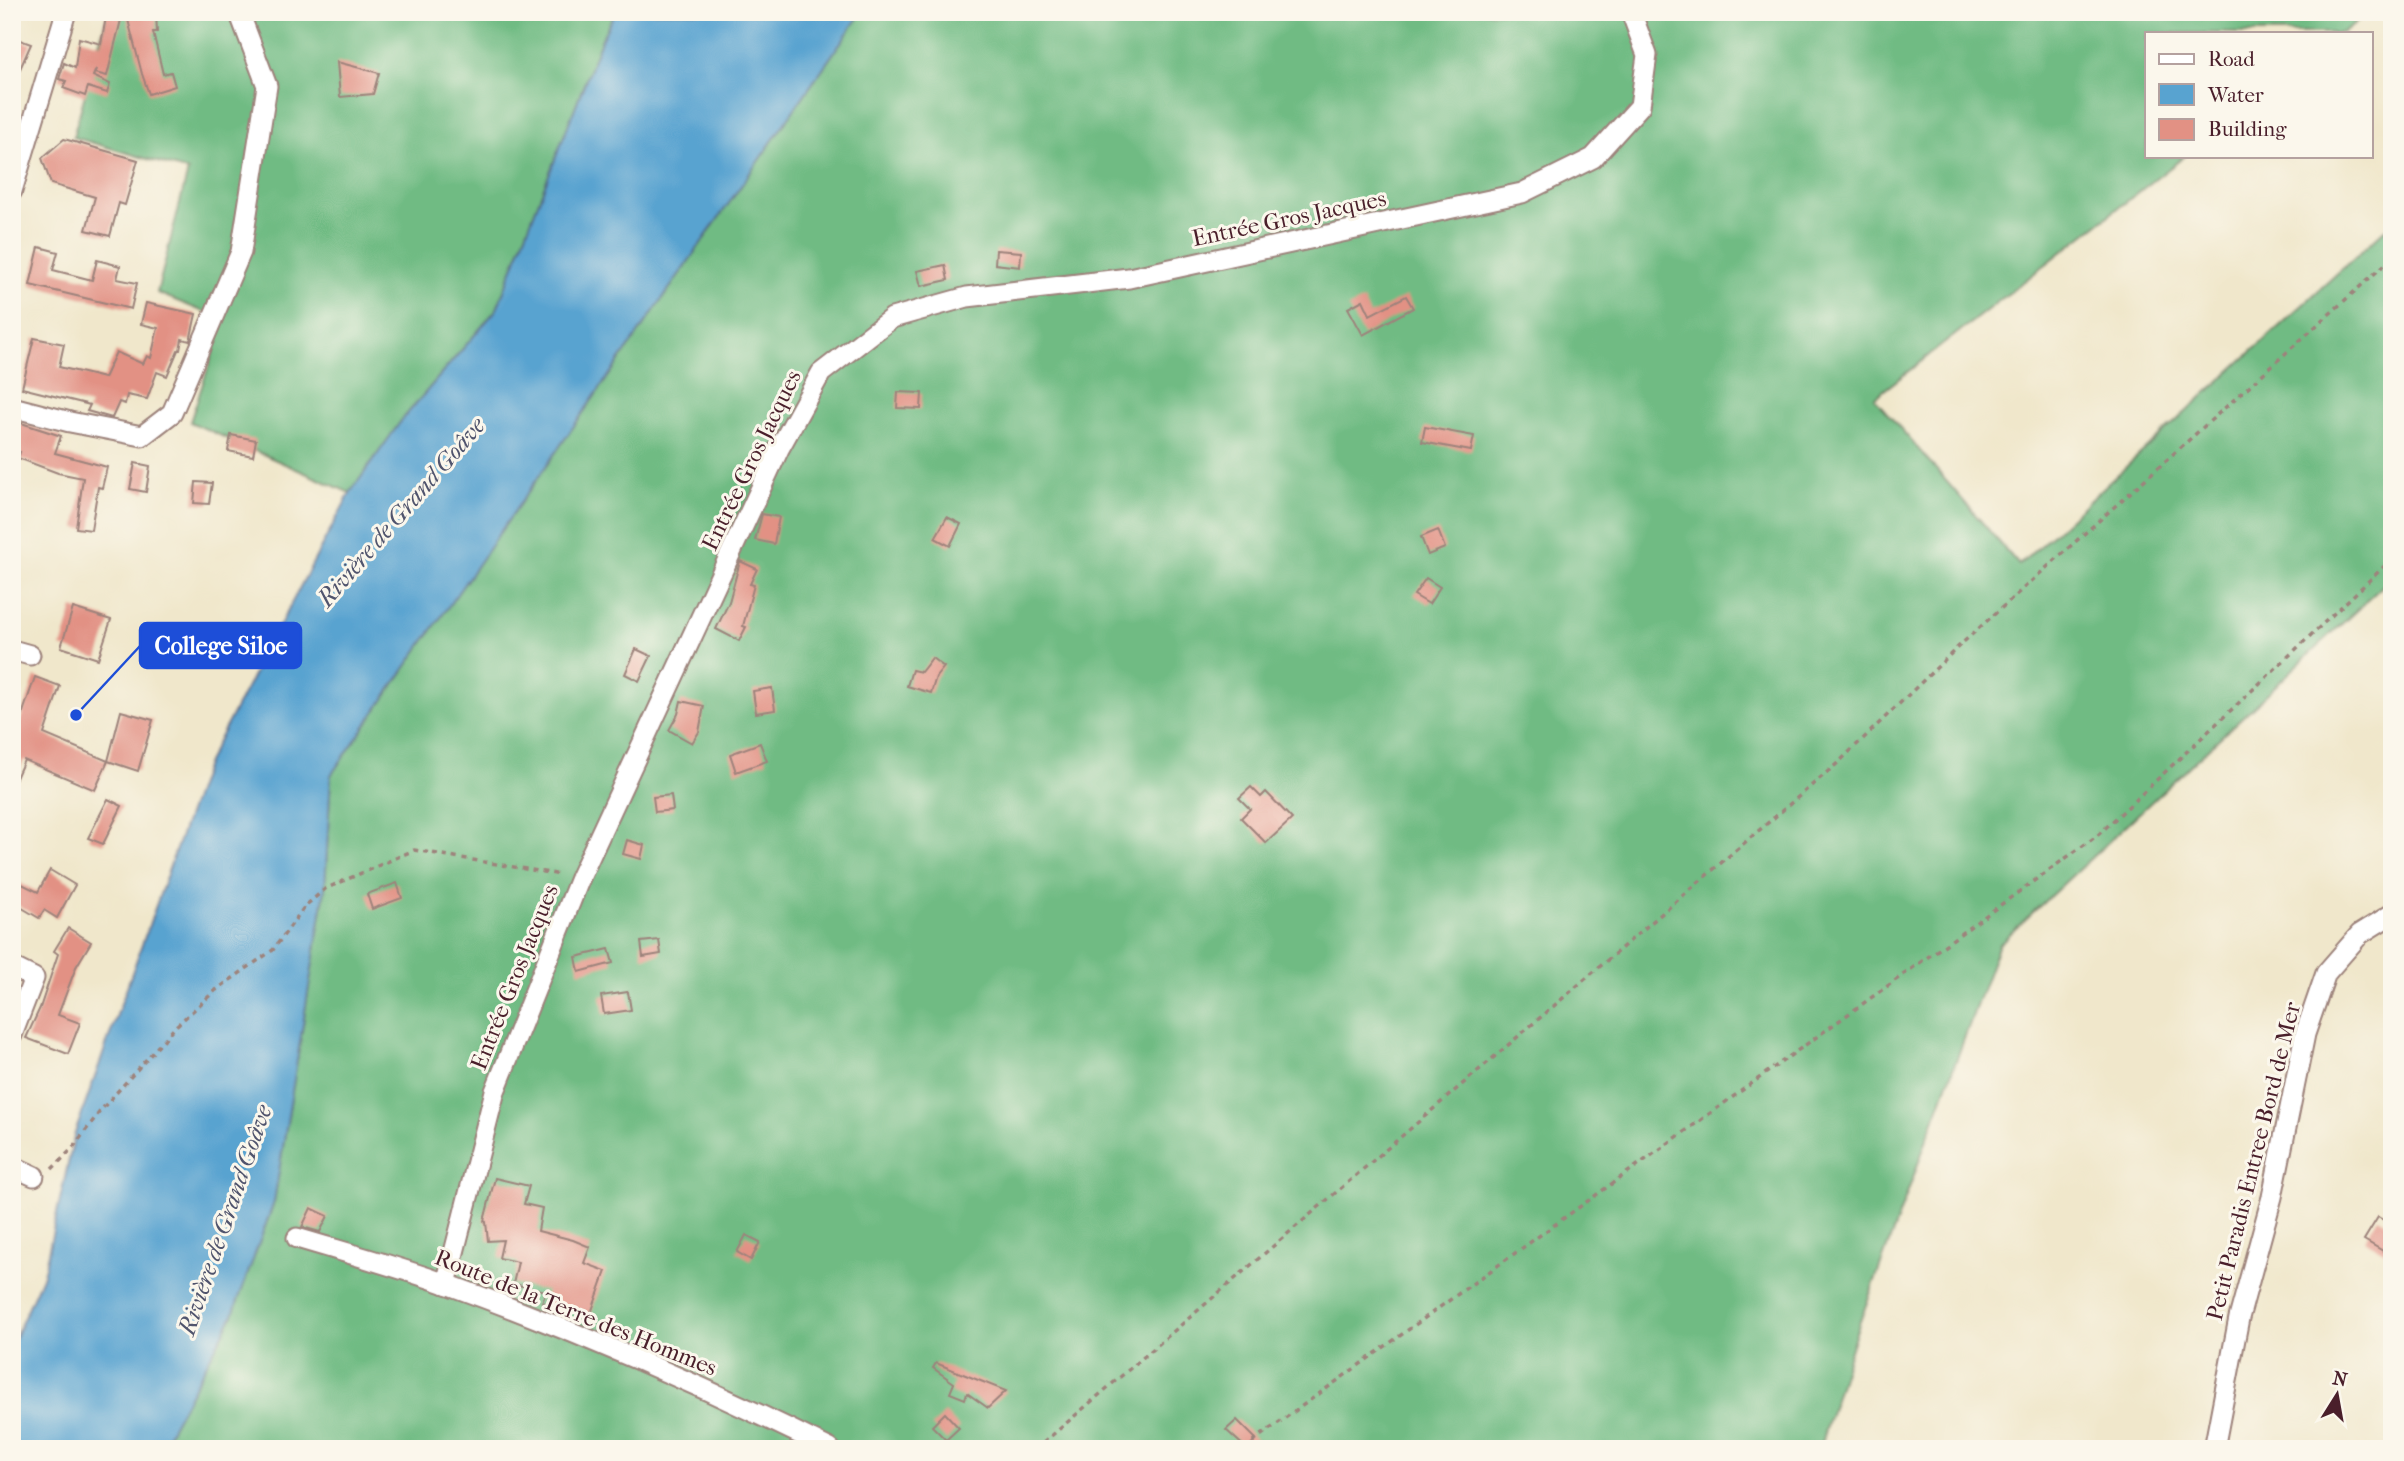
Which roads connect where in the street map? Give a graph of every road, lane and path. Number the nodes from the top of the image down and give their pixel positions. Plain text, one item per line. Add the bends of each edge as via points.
1 (66, 12) edge
2 (239, 12) edge
3 (1631, 12) edge
4 (18, 153) edge
5 (12, 191) edge
6 (2392, 258) edge
7 (12, 407) edge
8 (2392, 559) edge
9 (580, 878) junction
10 (2392, 914) edge
11 (12, 967) edge
12 (12, 1035) edge
13 (12, 1167) edge
14 (34, 1176) joint
15 (297, 1238) dead end
16 (446, 1284) junction
17 (830, 1449) edge
18 (1036, 1449) edge
19 (1247, 1449) edge
20 (2214, 1449) edge

1 - 4 street
2 - 7 street via 267,86 242,252 172,413 142,436
3 - 9 street, Entrée Gros Jacques via 1647,55 1640,106 1593,159 1522,193 1129,278 967,297 892,318 821,373 779,449
4 - 5 street
6 - 18 path via 1959,646 1839,762
8 - 19 path via 2098,835
9 - 14 path via 414,850 325,889 305,906 273,950 216,990 177,1025 51,1170
9 - 16 street, Entrée Gros Jacques via 495,1091
10 - 20 street, Petit Paradis Entree Bord de Mer via 2360,934 2326,973 2305,1034 2272,1197 2239,1318
11 - 12 street via 34,978
13 - 14 street
15 - 16 street, Route de la Terre des Hommes
16 - 17 street, Route de la Terre des Hommes via 692,1383

